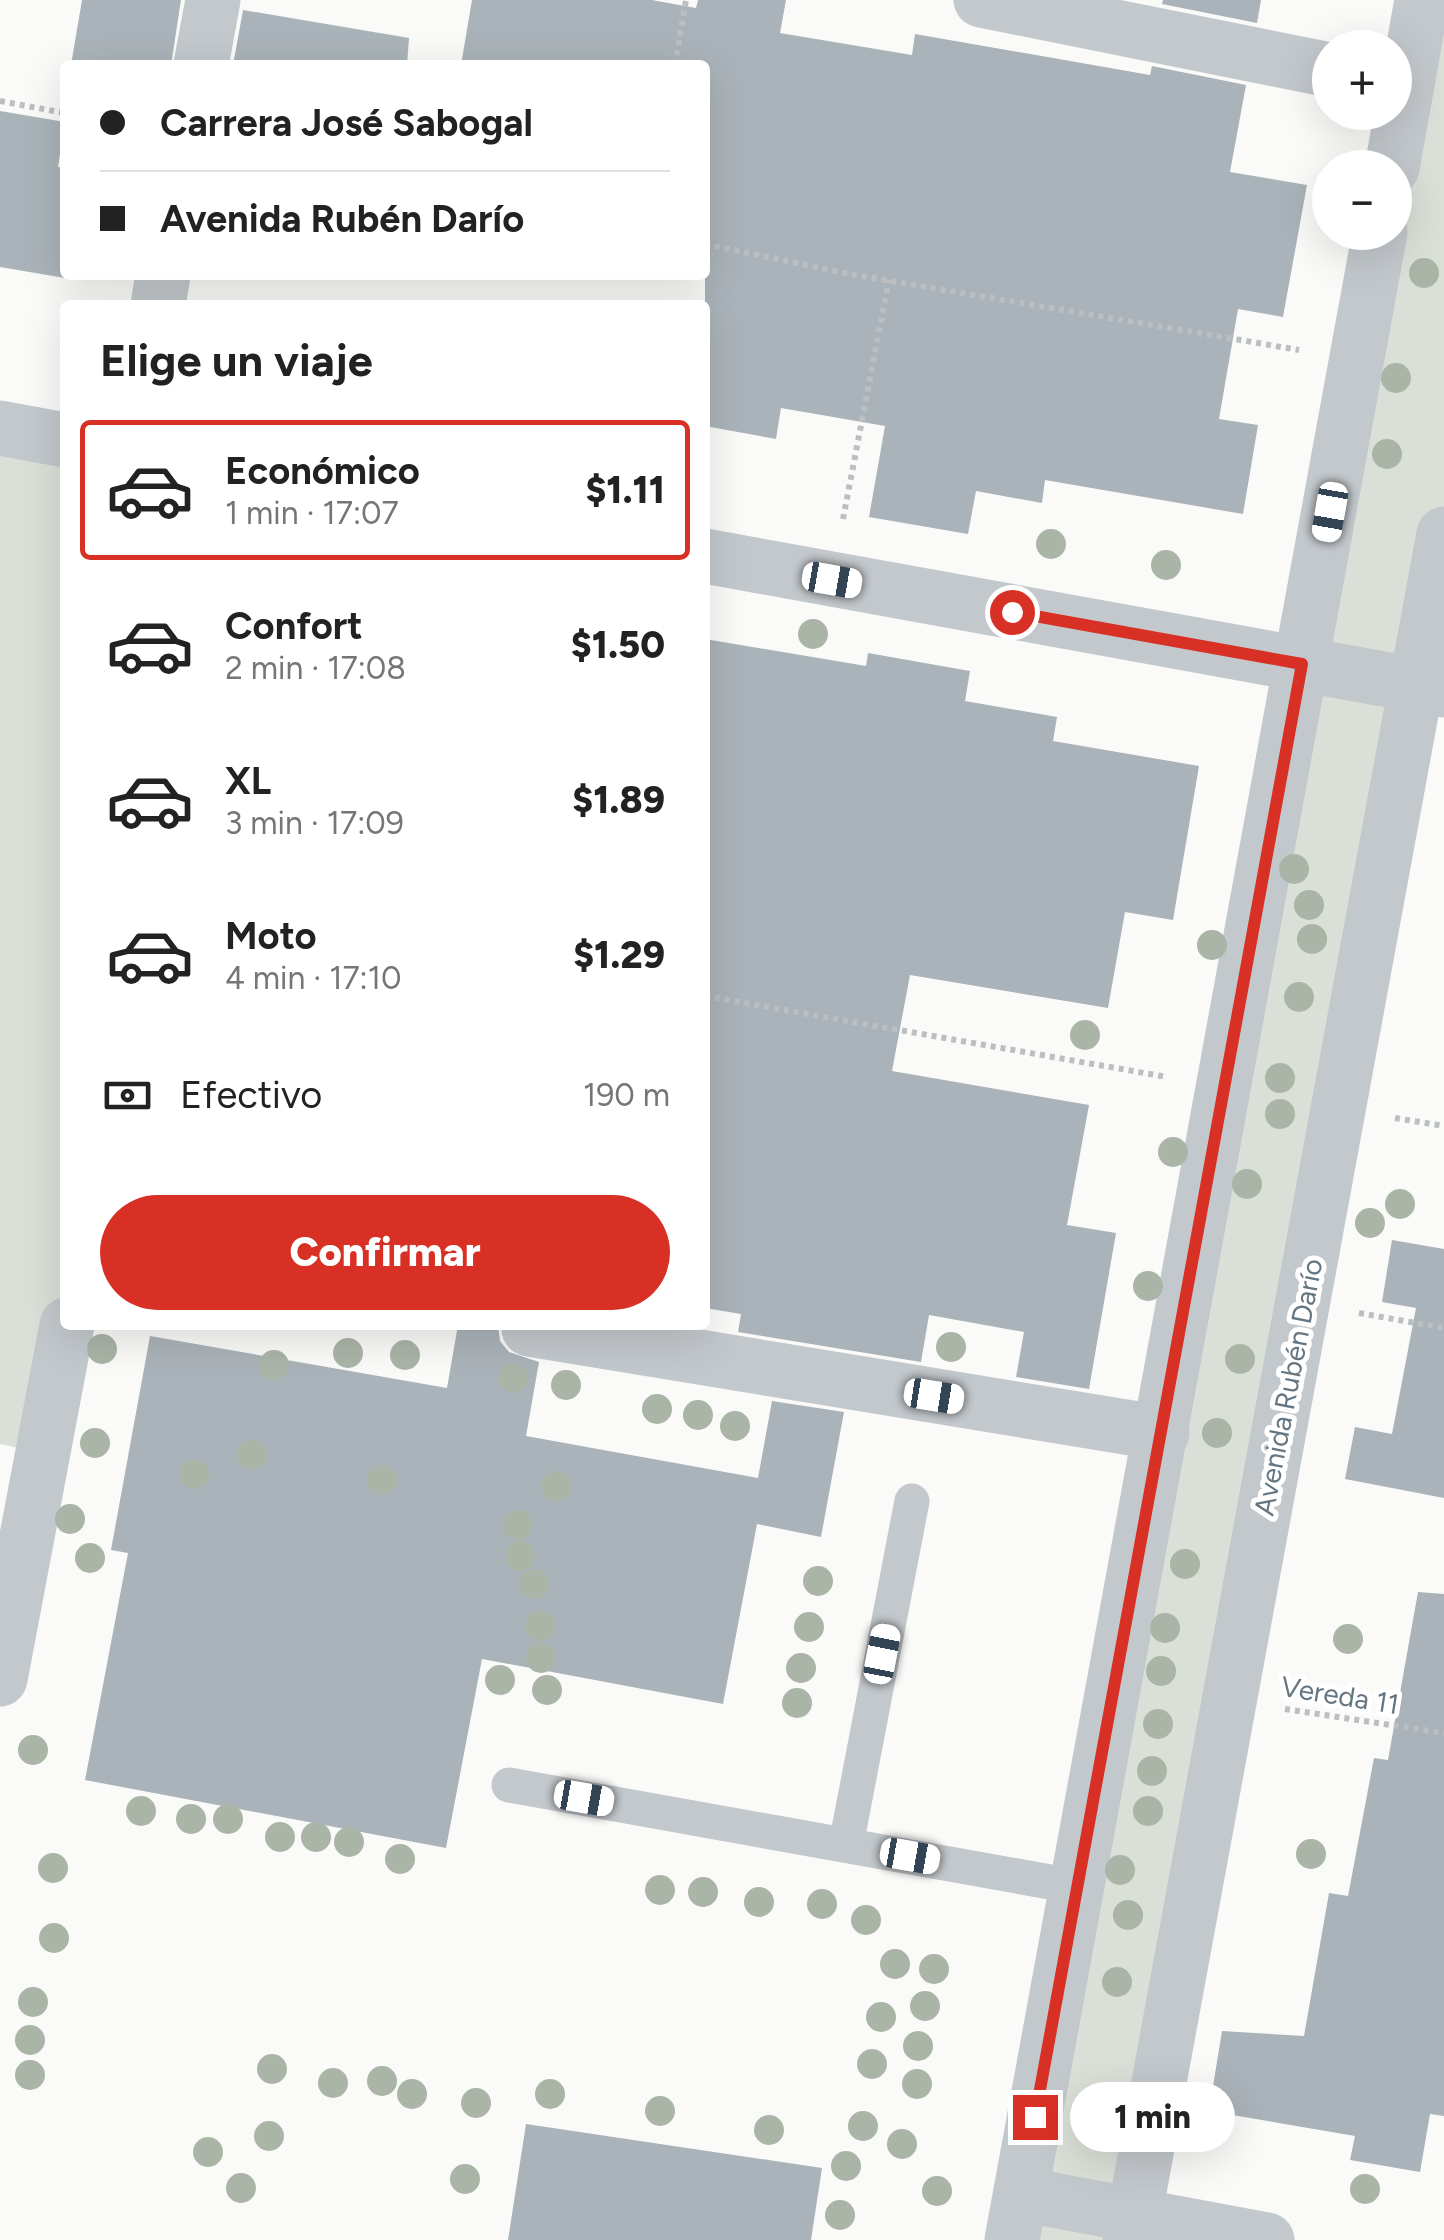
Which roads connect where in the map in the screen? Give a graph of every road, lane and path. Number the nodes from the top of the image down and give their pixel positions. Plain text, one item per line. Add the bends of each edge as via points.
1 (213, 0) edge
2 (686, 0) edge
3 (981, 0) edge
4 (1422, 0) edge
5 (1412, 40) edge
6 (202, 60) edge
7 (676, 60) edge
8 (1312, 66) edge
9 (0, 101) edge
10 (60, 112) edge
11 (710, 245) edge
12 (1377, 250) edge
13 (889, 280) junction
14 (1357, 360) junction
15 (0, 428) edge
16 (60, 439) edge
17 (1444, 534) edge
18 (710, 557) edge
19 (832, 580) junction
20 (1302, 664) junction
21 (1430, 688) edge
22 (710, 997) edge
23 (1225, 1087) junction
24 (1304, 1303) junction
25 (1444, 1328) edge
26 (65, 1330) edge
27 (541, 1330) edge
28 (1162, 1433) junction
29 (21, 1449) edge
30 (912, 1500) dead end
31 (0, 1679) edge
32 (1230, 1700) junction
33 (1444, 1733) edge
34 (509, 1784) dead end
35 (846, 1845) junction
36 (1078, 1887) junction
37 (1017, 2217) edge
38 (1132, 2227) edge
39 (1267, 2240) edge

1 - 6 street
2 - 7 path
3 - 8 street
4 - 5 street
9 - 10 path
11 - 13 path
12 - 14 street
13 - 14 path
13 - 19 path
14 - 20 street
15 - 16 street
17 - 21 street, Avenida Rubén Darío
18 - 19 street
19 - 20 street
20 - 21 street
20 - 23 street
21 - 24 street, Avenida Rubén Darío
22 - 23 path
23 - 28 street
24 - 25 path
24 - 32 street, Avenida Rubén Darío
26 - 29 street
27 - 28 street
28 - 36 street
29 - 31 street
30 - 35 lane
32 - 33 path, Vereda 11
32 - 38 street, Avenida Rubén Darío
34 - 35 lane
35 - 36 lane
36 - 37 street
37 - 38 street
38 - 39 street

